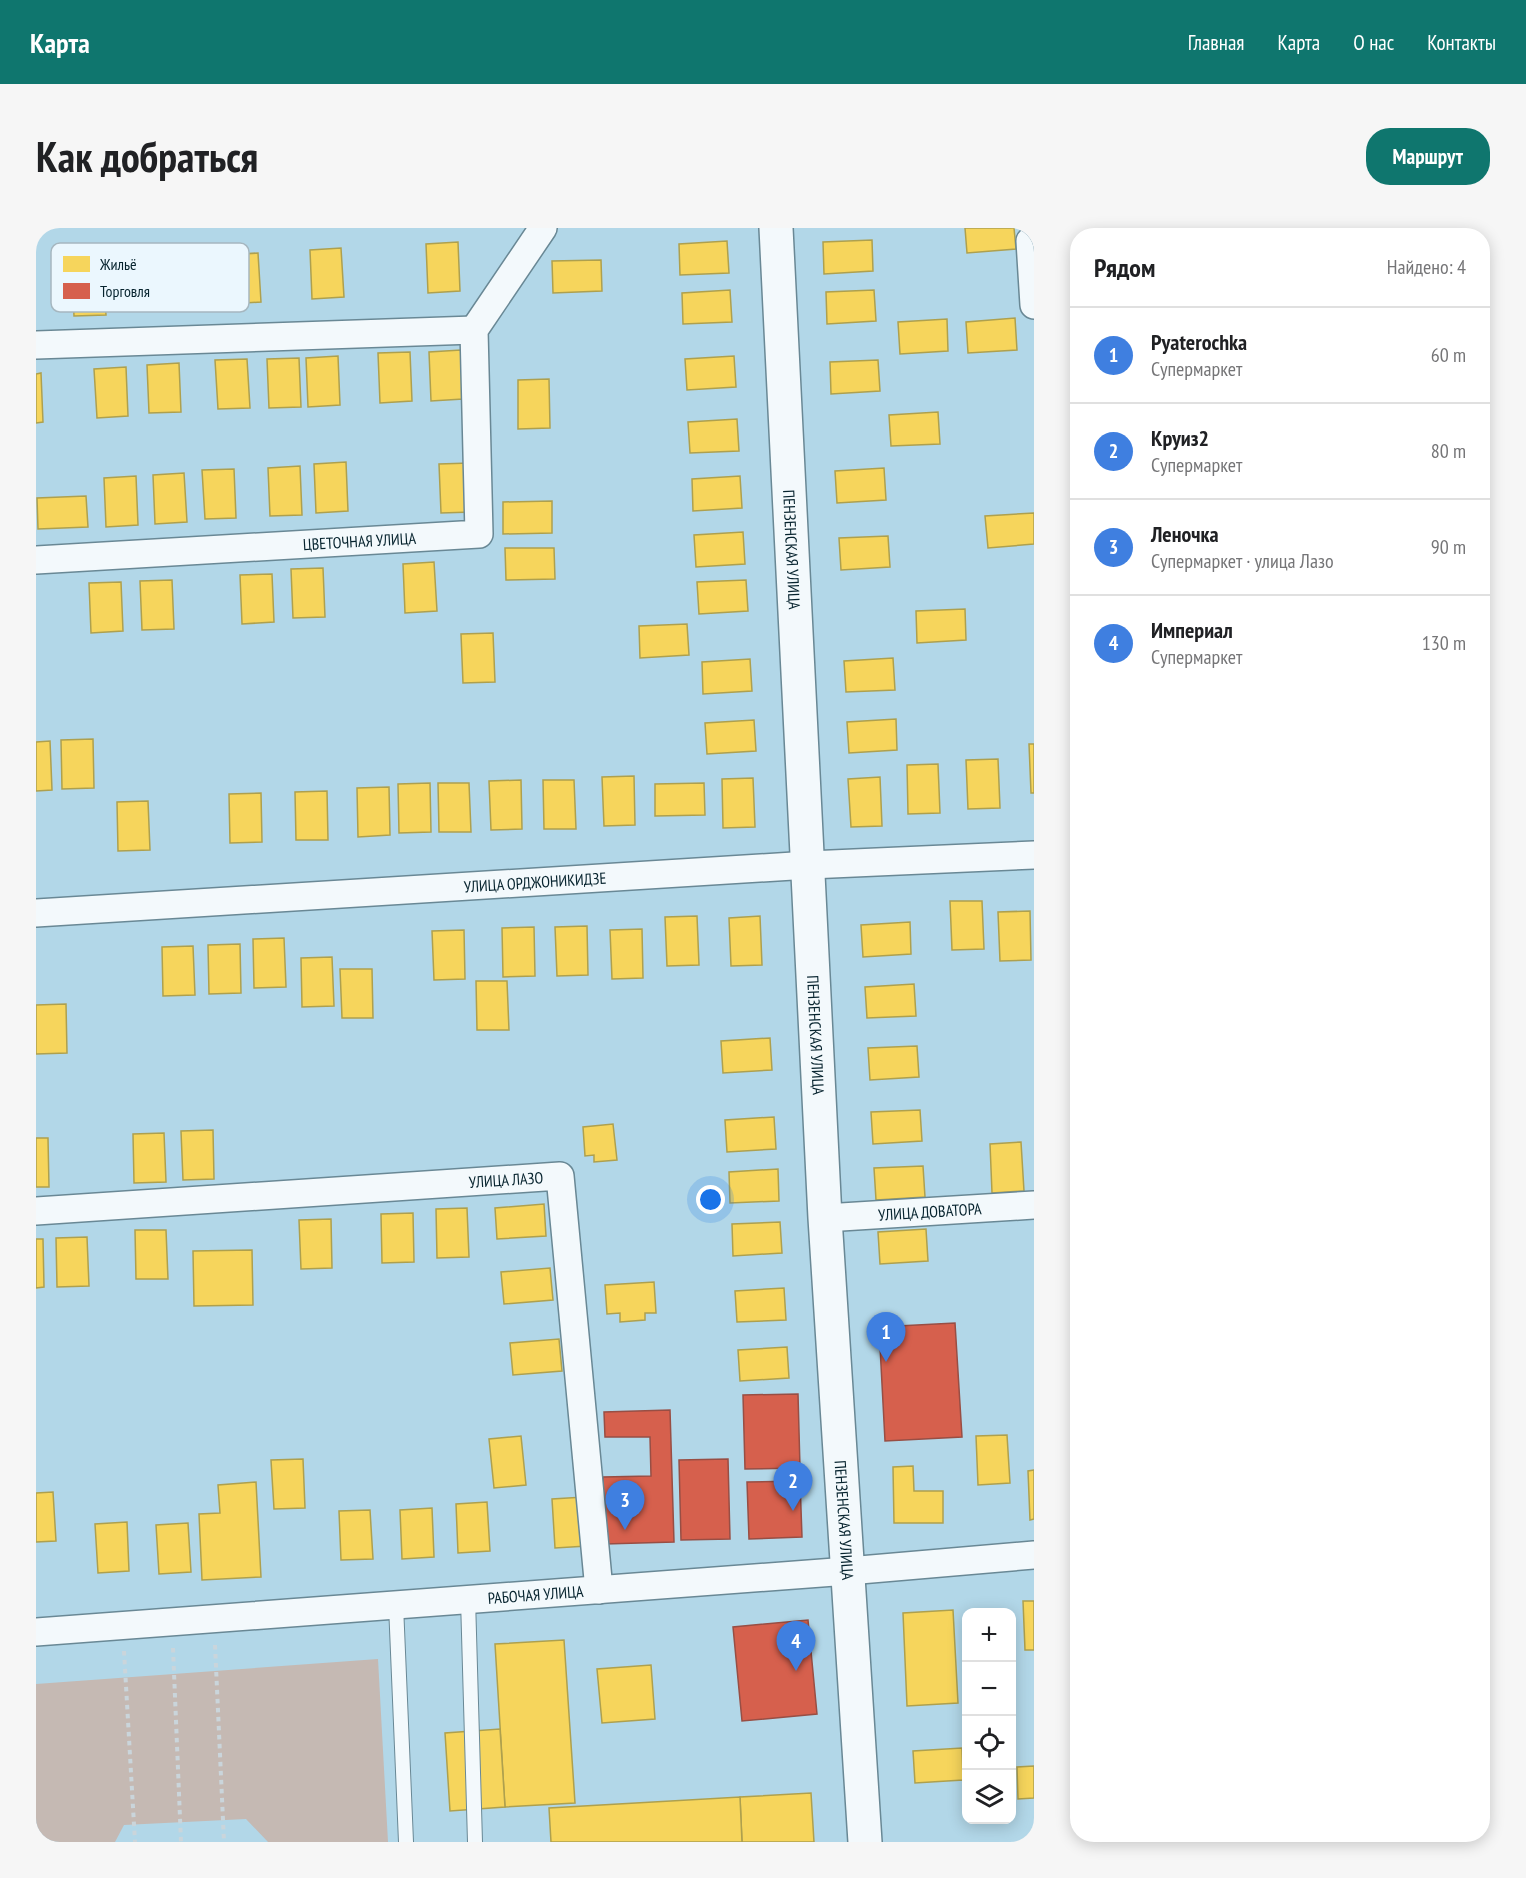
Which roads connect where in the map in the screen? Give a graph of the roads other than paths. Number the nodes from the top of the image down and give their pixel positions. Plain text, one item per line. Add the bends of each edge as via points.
1 (543, 228) edge
2 (776, 228) edge
3 (1034, 241) edge
4 (1034, 305) edge
5 (474, 330) junction
6 (36, 345) edge
7 (36, 560) edge
8 (1034, 855) edge
9 (809, 865) junction
10 (36, 914) edge
11 (1034, 1205) edge
12 (36, 1210) edge
13 (825, 1218) junction
14 (1034, 1555) edge
15 (848, 1571) junction
16 (599, 1590) junction
17 (468, 1599) junction
18 (396, 1605) junction
19 (36, 1632) edge
20 (406, 1842) edge
21 (475, 1842) edge
22 (865, 1842) edge

1 - 5 street
2 - 9 street, ПЕНЗЕНСКАЯ УЛИЦА
3 - 4 street via 1030,242
5 - 6 street
5 - 7 street, ЦВЕТОЧНАЯ УЛИЦА via 479,534
8 - 9 street, УЛИЦА ОРДЖОНИКИДЗЕ
9 - 10 street, УЛИЦА ОРДЖОНИКИДЗЕ
9 - 13 street, ПЕНЗЕНСКАЯ УЛИЦА
11 - 13 street, УЛИЦА ДОВАТОРА
12 - 16 street, УЛИЦА ЛАЗО via 560,1176
13 - 15 street, ПЕНЗЕНСКАЯ УЛИЦА
14 - 15 street, РАБОЧАЯ УЛИЦА
15 - 16 street, РАБОЧАЯ УЛИЦА
15 - 22 street, ПЕНЗЕНСКАЯ УЛИЦА
16 - 17 street, РАБОЧАЯ УЛИЦА
17 - 18 street, РАБОЧАЯ УЛИЦА
17 - 21 lane
18 - 19 street, РАБОЧАЯ УЛИЦА
18 - 20 lane

